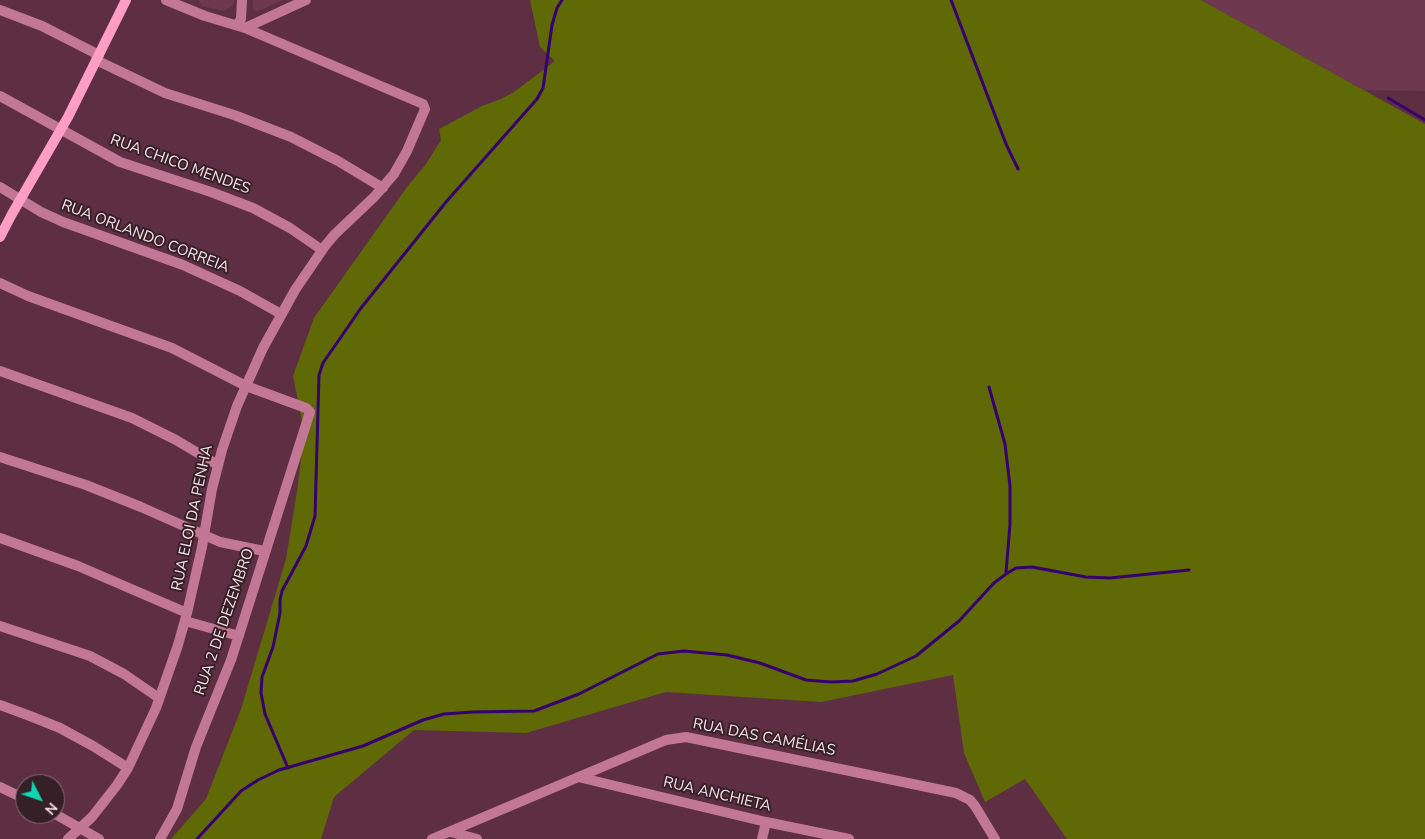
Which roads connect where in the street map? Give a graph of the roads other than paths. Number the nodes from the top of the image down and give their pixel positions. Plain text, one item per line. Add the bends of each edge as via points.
1 (126, 0) edge
2 (166, 0) edge
3 (242, 0) edge
4 (306, 0) edge
5 (0, 10) edge
6 (241, 27) junction
7 (98, 58) junction
8 (0, 96) edge
9 (62, 130) junction
10 (0, 187) edge
11 (383, 188) junction
12 (20, 199) junction
13 (0, 237) edge
14 (322, 250) junction
15 (0, 283) edge
16 (281, 314) junction
17 (0, 371) edge
18 (246, 386) junction
19 (0, 457) edge
20 (218, 465) junction
21 (204, 535) junction
22 (0, 538) edge
23 (264, 551) junction
24 (186, 617) junction
25 (0, 626) edge
26 (239, 636) junction
27 (159, 698) junction
28 (0, 705) edge
29 (128, 768) junction
30 (578, 777) junction
31 (0, 787) edge
32 (15, 794) edge
33 (65, 819) edge
34 (766, 822) junction
35 (81, 828) junction
36 (451, 832) junction
37 (68, 839) edge
38 (99, 839) edge
39 (160, 839) edge
40 (432, 839) edge
41 (477, 839) edge
42 (762, 839) edge
43 (849, 839) edge
44 (995, 839) edge

1 - 7 street
2 - 6 street
3 - 6 street
4 - 6 street
5 - 7 street via 51,30
6 - 11 street, RUA ELOI DA PENHA via 422,104 425,109 401,163
7 - 9 street
7 - 11 street via 165,93 291,138
8 - 9 street, RUA CHICO MENDES
9 - 12 street
9 - 14 street, RUA CHICO MENDES via 120,162 253,208
10 - 12 street, RUA ORLANDO CORREIA
11 - 14 street, RUA ELOI DA PENHA
12 - 13 street
12 - 16 street, RUA ORLANDO CORREIA via 71,226 212,278
14 - 16 street, RUA ELOI DA PENHA
15 - 18 street via 172,348
16 - 18 street, RUA ELOI DA PENHA
17 - 20 street via 132,418
18 - 20 street, RUA ELOI DA PENHA
18 - 23 street, RUA 2 DE DEZEMBRO via 310,412
19 - 21 street via 95,489
20 - 21 street, RUA ELOI DA PENHA
21 - 23 street via 229,545
21 - 24 street, RUA ELOI DA PENHA
22 - 24 street via 109,578
23 - 26 street, RUA 2 DE DEZEMBRO
24 - 26 street
24 - 27 street, RUA ELOI DA PENHA
25 - 27 street via 90,656
26 - 39 street, RUA 2 DE DEZEMBRO via 196,747 177,809
27 - 29 street, RUA ELOI DA PENHA
28 - 29 street via 66,731
29 - 35 street, RUA ELOI DA PENHA
30 - 34 street, RUA ANCHIETA
30 - 36 street, RUA DAS CAMÉLIAS
30 - 44 street, RUA DAS CAMÉLIAS via 666,740 695,738 956,793 970,800
31 - 32 street
33 - 35 street
34 - 42 street
34 - 43 street, RUA ANCHIETA
35 - 37 street, RUA ELOI DA PENHA
35 - 38 street
36 - 40 street, RUA DAS CAMÉLIAS
36 - 41 street

